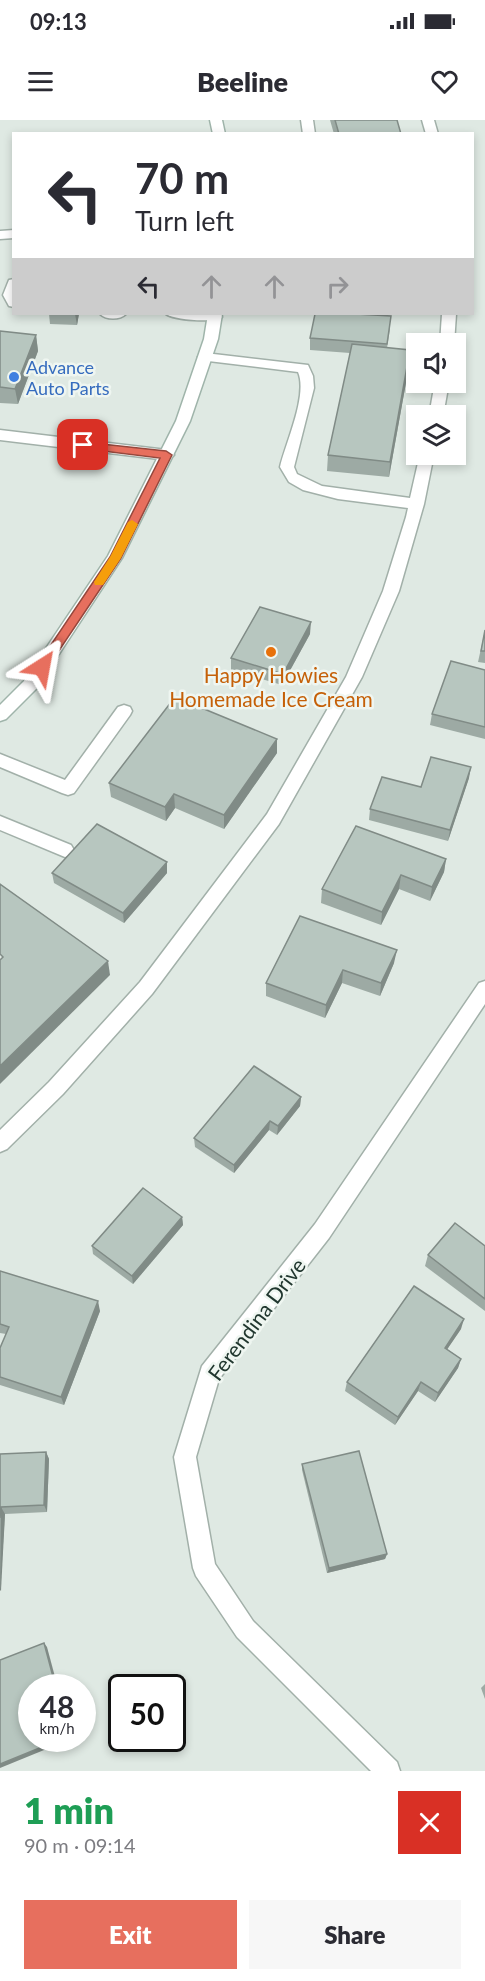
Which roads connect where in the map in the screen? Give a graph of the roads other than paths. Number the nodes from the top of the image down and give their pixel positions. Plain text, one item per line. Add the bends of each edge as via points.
1 (215, 315) edge
2 (449, 315) edge
3 (448, 333) edge
4 (205, 357) junction
5 (0, 435) edge
6 (166, 455) junction
7 (425, 465) edge
8 (417, 504) junction
9 (124, 711) dead end
10 (0, 715) edge
11 (0, 760) edge
12 (0, 823) edge
13 (65, 850) dead end
14 (485, 989) edge
15 (0, 1143) edge
16 (388, 1771) edge

1 - 4 main road
2 - 3 main road
4 - 6 main road via 183,421
4 - 8 main road via 303,368 307,372 307,391 287,467 294,480 336,492
5 - 6 main road
6 - 10 main road via 115,558 30,685
7 - 8 main road
8 - 15 main road via 392,591 354,677 273,819 146,988 56,1088
9 - 11 main road via 68,788
12 - 13 main road
14 - 16 main road, Ferendina Drive via 322,1232 210,1373 185,1457 204,1568 244,1629

